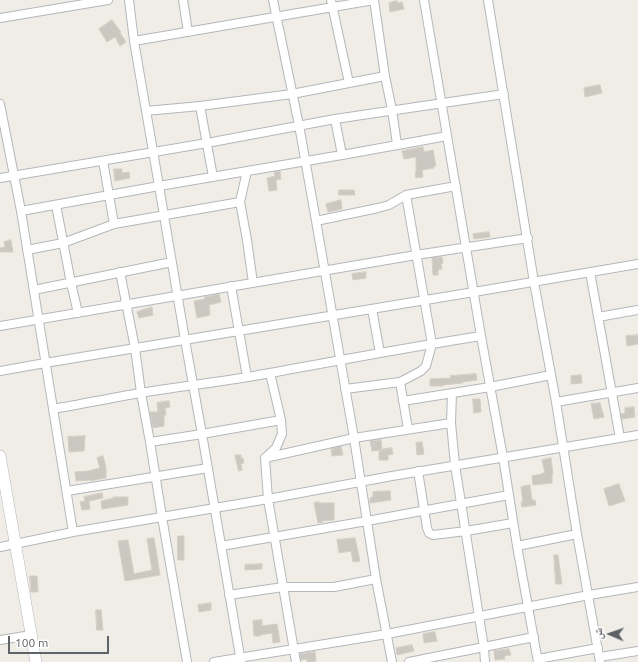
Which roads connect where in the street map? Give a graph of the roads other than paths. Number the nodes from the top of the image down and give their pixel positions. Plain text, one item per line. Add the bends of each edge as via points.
1 (108, 0) edge
2 (129, 0) edge
3 (183, 0) edge
4 (273, 0) edge
5 (424, 0) edge
6 (488, 0) edge
7 (75, 3) edge
8 (332, 4) edge
9 (276, 17) junction
10 (0, 18) edge
11 (188, 32) junction
12 (134, 41) junction
13 (385, 76) junction
14 (349, 83) junction
15 (292, 94) junction
16 (504, 94) junction
17 (441, 103) junction
18 (0, 104) edge
19 (200, 106) junction
20 (392, 110) junction
21 (146, 111) junction
22 (335, 119) junction
23 (299, 125) junction
24 (447, 136) junction
25 (206, 143) junction
26 (397, 144) junction
27 (153, 152) junction
28 (342, 155) junction
29 (103, 161) junction
30 (305, 161) junction
31 (247, 172) junction
32 (14, 175) junction
33 (213, 177) junction
34 (0, 178) edge
35 (159, 186) junction
36 (456, 186) junction
37 (109, 195) junction
38 (406, 195) junction
39 (240, 202) junction
40 (56, 204) junction
41 (21, 211) junction
42 (164, 216) junction
43 (316, 221) junction
44 (114, 224) junction
45 (528, 238) junction
46 (63, 243) junction
47 (466, 247) junction
48 (27, 250) junction
49 (416, 255) junction
50 (172, 262) junction
51 (638, 264) edge
52 (325, 271) junction
53 (120, 272) junction
54 (590, 272) junction
55 (534, 282) junction
56 (71, 283) junction
57 (253, 283) junction
58 (232, 286) junction
59 (34, 290) junction
60 (474, 292) junction
61 (177, 295) junction
62 (424, 300) junction
63 (127, 304) junction
64 (372, 309) junction
65 (638, 310) edge
66 (78, 313) junction
67 (333, 316) junction
68 (598, 317) junction
69 (38, 319) junction
70 (0, 326) edge
71 (239, 331) junction
72 (481, 336) junction
73 (185, 340) junction
74 (432, 344) junction
75 (135, 348) junction
76 (380, 353) junction
77 (340, 361) junction
78 (45, 363) junction
79 (0, 371) edge
80 (270, 373) junction
81 (551, 375) junction
82 (247, 377) junction
83 (400, 382) junction
84 (194, 386) junction
85 (490, 387) junction
86 (638, 388) edge
87 (345, 389) junction
88 (141, 393) junction
89 (452, 393) junction
90 (612, 393) junction
91 (403, 401) junction
92 (556, 402) junction
93 (54, 409) junction
94 (281, 420) junction
95 (451, 423) junction
96 (408, 429) junction
97 (202, 434) junction
98 (638, 435) edge
99 (354, 438) junction
100 (620, 438) junction
101 (150, 442) junction
102 (563, 447) junction
103 (0, 456) edge
104 (503, 457) junction
105 (265, 458) junction
106 (455, 465) junction
107 (208, 468) junction
108 (418, 471) junction
109 (155, 476) junction
110 (361, 482) junction
111 (67, 491) junction
112 (509, 495) junction
113 (268, 499) junction
114 (462, 503) junction
115 (214, 508) junction
116 (424, 511) junction
117 (162, 516) junction
118 (367, 521) junction
119 (513, 523) junction
120 (466, 531) junction
121 (74, 532) junction
122 (577, 534) junction
123 (274, 537) junction
124 (15, 544) junction
125 (0, 546) edge
126 (221, 546) junction
127 (517, 546) junction
128 (376, 580) junction
129 (283, 587) junction
130 (638, 587) edge
131 (229, 595) junction
132 (588, 595) junction
133 (528, 607) junction
134 (479, 616) junction
135 (387, 634) junction
136 (31, 635) junction
137 (534, 637) junction
138 (0, 640) edge
139 (294, 648) junction
140 (484, 648) junction
141 (598, 648) junction
142 (638, 651) edge
143 (600, 659) edge
144 (240, 660) edge
145 (538, 661) edge
146 (36, 662) edge
147 (188, 662) edge
148 (214, 662) edge
149 (296, 662) edge
150 (392, 662) edge
151 (409, 662) edge
152 (485, 662) edge

1 - 7 street
2 - 12 street
3 - 11 street
4 - 9 street
5 - 17 street
6 - 16 street
7 - 10 street
8 - 9 street
8 - 13 street via 374,0
8 - 14 street
9 - 11 street
9 - 15 street
11 - 12 street
12 - 21 street
13 - 14 street
13 - 20 street
14 - 15 street
15 - 19 street
15 - 23 street
16 - 17 street
16 - 45 street
17 - 20 street
17 - 24 street
18 - 32 street
19 - 21 street
19 - 25 street
20 - 22 street
20 - 26 street
21 - 27 street
22 - 23 street
22 - 28 street
23 - 25 street
23 - 30 street
24 - 26 street
24 - 36 street
25 - 27 street
25 - 33 street
26 - 28 street
27 - 29 street
27 - 35 street
28 - 30 street
29 - 32 street
29 - 37 street
30 - 31 street
30 - 43 street
31 - 33 street
31 - 39 street
32 - 34 street
32 - 41 street
33 - 35 street
35 - 37 street
35 - 42 street
36 - 38 street
36 - 47 street
37 - 40 street
37 - 44 street
38 - 43 street via 389,205
38 - 49 street
39 - 42 street
39 - 57 street
40 - 41 street
40 - 46 street
41 - 48 street
42 - 44 street
42 - 50 street
43 - 52 street
44 - 46 street
45 - 47 street
45 - 55 street
46 - 48 street
46 - 56 street
47 - 49 street
47 - 60 street
48 - 59 street
49 - 52 street
49 - 62 street
50 - 53 street
50 - 61 street
51 - 54 street
52 - 57 street
52 - 67 street
53 - 56 street
53 - 63 street
54 - 55 street
54 - 68 street
55 - 60 street
55 - 81 street
56 - 59 street
56 - 66 street
57 - 58 street
58 - 61 street
58 - 71 street
59 - 69 street
60 - 62 street
60 - 72 street
61 - 63 street
61 - 73 street
62 - 64 street
62 - 74 street
63 - 66 street
63 - 75 street
64 - 67 street
64 - 76 street
65 - 68 street
66 - 69 street
67 - 71 street
67 - 77 street
68 - 90 street
69 - 70 street
69 - 78 street
71 - 73 street
71 - 82 street
72 - 74 street
72 - 85 street
73 - 75 street
73 - 84 street
74 - 76 street
74 - 83 street via 426,366
75 - 78 street
75 - 88 street
76 - 77 street
77 - 80 street
77 - 87 street
78 - 79 street
78 - 93 street
80 - 82 street
80 - 94 street
81 - 85 street
81 - 92 street
82 - 84 street
83 - 87 street
83 - 91 street
84 - 88 street
84 - 97 street
85 - 89 street
85 - 104 street
86 - 90 street
87 - 99 street
88 - 93 street
88 - 101 street
89 - 91 street
89 - 95 street
90 - 92 street
90 - 100 street
91 - 96 street
92 - 102 street
93 - 111 street
94 - 97 street
94 - 105 street via 282,434 276,448
95 - 96 street
95 - 106 street
96 - 99 street
97 - 101 street
97 - 107 street
98 - 100 street
99 - 105 street
99 - 110 street
100 - 102 street
101 - 109 street
102 - 104 street
102 - 122 street
103 - 124 main road
104 - 106 street
104 - 112 street
105 - 113 street
106 - 108 street
106 - 114 street
107 - 109 street
107 - 115 street
108 - 110 street
108 - 116 street
109 - 111 street
109 - 117 street
110 - 113 street
110 - 118 street
111 - 121 street
112 - 114 street
112 - 119 street
113 - 115 street
113 - 123 street
114 - 116 street
114 - 120 street
115 - 117 street
115 - 126 street
116 - 118 street
116 - 120 street via 429,534
117 - 121 street
117 - 147 street
118 - 123 street
118 - 128 street
119 - 120 street
119 - 127 street
120 - 134 street
121 - 124 street
122 - 127 street
122 - 132 street
123 - 126 street
123 - 129 street
124 - 125 street
124 - 136 main road
126 - 131 street
127 - 133 street
128 - 129 street via 334,587
128 - 135 street
129 - 131 street
129 - 139 street
130 - 132 street
131 - 144 street
132 - 133 street
132 - 141 street
133 - 134 street
133 - 137 street
134 - 135 street
134 - 140 street
135 - 139 street
135 - 150 street
136 - 138 street
136 - 146 main road
137 - 140 street
137 - 145 street
139 - 144 street
139 - 149 street
140 - 151 street
140 - 152 street
141 - 143 street
141 - 145 street
142 - 143 street
144 - 148 street

